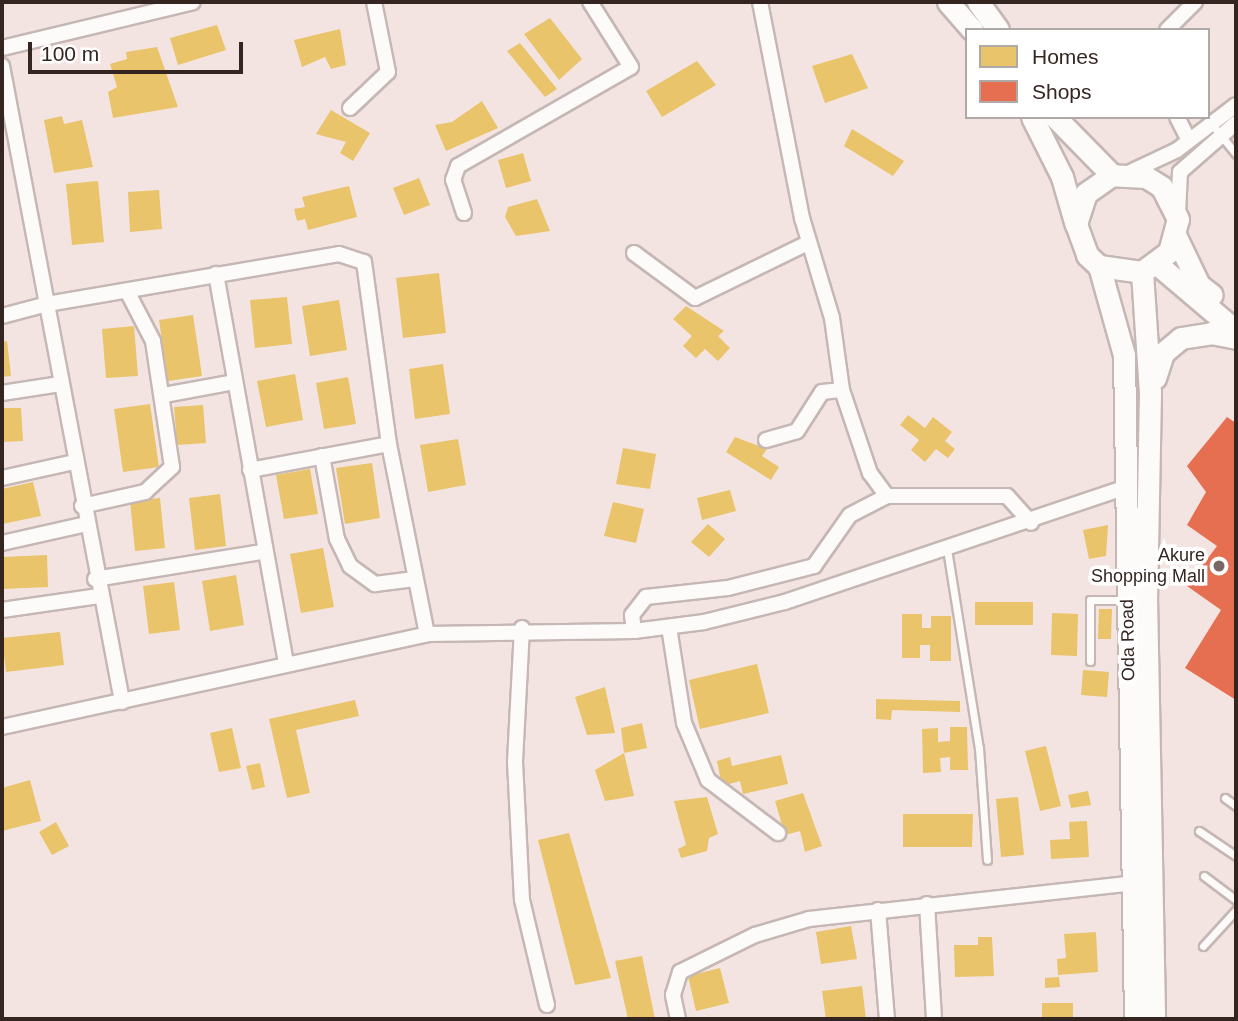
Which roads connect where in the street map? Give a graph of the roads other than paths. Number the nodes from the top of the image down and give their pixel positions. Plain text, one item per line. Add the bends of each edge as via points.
1 (193, 2) edge
2 (374, 2) edge
3 (590, 2) edge
4 (760, 2) edge
5 (947, 2) edge
6 (978, 2) edge
7 (1195, 2) edge
8 (970, 28) edge
9 (997, 28) edge
10 (1169, 28) edge
11 (2, 48) edge
12 (2, 66) edge
13 (1236, 105) edge
14 (350, 108) dead end
15 (1033, 119) edge
16 (1057, 119) edge
17 (1178, 119) edge
18 (1210, 122) junction
19 (1236, 123) edge
20 (1221, 136) junction
21 (1188, 139) junction
22 (8, 146) edge
23 (1236, 154) edge
24 (1120, 174) junction
25 (464, 214) dead end
26 (1076, 225) junction
27 (1177, 228) junction
28 (808, 243) junction
29 (634, 253) dead end
30 (1099, 266) junction
31 (1150, 268) junction
32 (216, 274) junction
33 (127, 291) junction
34 (47, 304) junction
35 (1236, 314) edge
36 (2, 316) edge
37 (1236, 331) edge
38 (1236, 338) edge
39 (234, 382) junction
40 (60, 384) junction
41 (842, 390) junction
42 (2, 393) edge
43 (1150, 393) junction
44 (164, 395) junction
45 (766, 440) dead end
46 (389, 444) junction
47 (322, 456) junction
48 (74, 462) junction
49 (250, 470) junction
50 (2, 478) edge
51 (1126, 487) junction
52 (887, 495) junction
53 (82, 506) junction
54 (1031, 523) junction
55 (86, 524) junction
56 (2, 542) edge
57 (947, 549) junction
58 (261, 552) junction
59 (95, 579) junction
60 (415, 579) junction
61 (99, 596) junction
62 (1127, 600) junction
63 (2, 610) edge
64 (669, 627) junction
65 (522, 628) junction
66 (634, 631) junction
67 (427, 634) junction
68 (1090, 661) dead end
69 (285, 664) junction
70 (122, 702) junction
71 (2, 727) edge
72 (1225, 798) dead end
73 (1236, 806) edge
74 (1199, 831) dead end
75 (778, 833) dead end
76 (1236, 856) edge
77 (986, 860) dead end
78 (1204, 876) dead end
79 (1134, 883) junction
80 (1236, 900) edge
81 (927, 904) junction
82 (878, 910) junction
83 (1236, 910) edge
84 (1203, 946) dead end
85 (547, 1005) dead end
86 (678, 1019) edge
87 (887, 1019) edge
88 (934, 1019) edge
89 (1135, 1019) edge
90 (1154, 1019) edge

1 - 11 street
2 - 14 street via 388,72
3 - 25 street via 631,67 458,166 453,180
4 - 28 street
5 - 8 street
6 - 9 street
7 - 10 street
12 - 22 street
13 - 18 street
15 - 26 street via 1062,177
16 - 24 street
17 - 21 street
18 - 20 lane
18 - 21 street
19 - 20 street
20 - 23 lane
20 - 27 street via 1180,172
21 - 24 street
22 - 34 street
24 - 26 street via 1086,194
24 - 27 street via 1162,187
26 - 30 street via 1079,240
27 - 31 street
27 - 35 street via 1199,285
28 - 29 street via 695,298
28 - 41 street via 832,318
30 - 31 street
30 - 51 street, Oda Road via 1124,355
31 - 37 street
31 - 43 street, Oda Road
32 - 33 street
32 - 39 street
32 - 46 street via 339,254 364,262
33 - 34 street
33 - 44 street via 153,341
34 - 36 street
34 - 40 street
38 - 43 street via 1211,333 1181,338 1163,353
39 - 44 street
39 - 49 street
40 - 42 street
40 - 48 street
41 - 45 street via 822,392 797,431
41 - 52 street via 866,463
43 - 90 street, Oda Road via 1146,597
44 - 53 street via 172,467 164,481 145,492
46 - 47 street
46 - 60 street
47 - 49 street
47 - 60 street via 337,539 350,566 375,584
48 - 50 street
48 - 53 street
49 - 58 street
51 - 54 street
51 - 62 street, Oda Road
52 - 54 street via 1007,496
52 - 66 street via 850,515 814,566 728,588 646,597 632,615
53 - 55 street
54 - 57 street
55 - 56 street
55 - 59 street
57 - 64 street via 785,602
57 - 77 lane via 979,748
58 - 59 street
58 - 69 street
59 - 61 street
60 - 67 street
61 - 63 street
61 - 70 street
62 - 68 lane via 1090,600
62 - 79 street, Oda Road
64 - 66 street
64 - 75 street via 684,723 708,780
65 - 66 street
65 - 67 street
65 - 85 street via 515,762 522,900
67 - 69 street
69 - 70 street
70 - 71 street
72 - 73 lane
74 - 76 lane
78 - 80 lane
79 - 81 street
79 - 89 street, Oda Road
81 - 82 street
81 - 88 street
82 - 86 street via 809,919 709,956 675,982
82 - 87 street
83 - 84 lane

